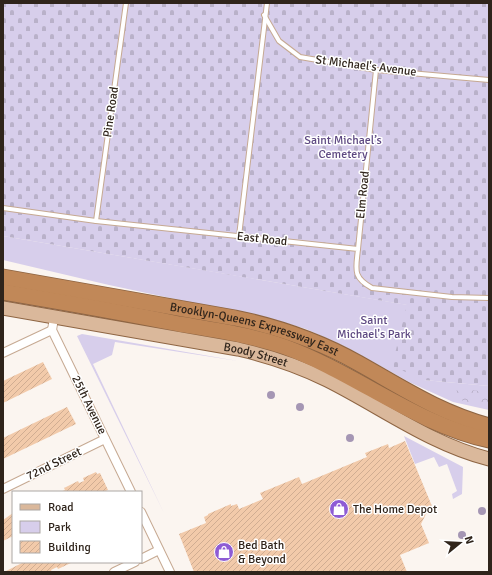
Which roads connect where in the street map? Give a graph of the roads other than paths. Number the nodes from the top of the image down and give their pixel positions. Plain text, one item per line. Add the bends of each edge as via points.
1 (126, 3) edge
2 (267, 3) edge
3 (264, 15) junction
4 (376, 70) junction
5 (489, 80) edge
6 (3, 208) edge
7 (96, 221) junction
8 (239, 236) junction
9 (358, 249) junction
10 (3, 267) edge
11 (3, 277) edge
12 (3, 292) edge
13 (102, 294) junction
14 (489, 298) edge
15 (3, 308) edge
16 (53, 324) junction
17 (3, 353) edge
18 (381, 376) junction
19 (489, 416) edge
20 (489, 426) edge
21 (105, 439) junction
22 (489, 440) edge
23 (489, 459) edge
24 (3, 489) edge
25 (131, 491) edge
26 (142, 514) edge
27 (159, 550) junction
28 (142, 558) edge
29 (133, 563) edge
30 (114, 572) edge
31 (170, 572) edge

1 - 7 lane, Pine Road
2 - 3 lane
3 - 4 lane, St Michael's Avenue via 279,40 300,58
3 - 8 lane
4 - 5 lane, St Michael's Avenue
4 - 9 lane, Elm Road
6 - 7 lane, East Road
7 - 8 lane, East Road
8 - 9 lane, East Road
9 - 14 lane via 356,272 361,282 372,288 452,297
10 - 13 highway
11 - 13 highway, Brooklyn-Queens Expressway East
12 - 22 highway, Brooklyn-Queens Expressway East via 228,333 284,347 335,369 415,413 453,429
13 - 18 highway, Brooklyn-Queens Expressway East via 271,326 325,346
15 - 16 main road, Boody Street
16 - 17 street
16 - 21 street, 25th Avenue
16 - 23 main road, Boody Street via 238,349 274,358 329,381 430,437
18 - 19 highway via 452,406
18 - 20 highway, Brooklyn-Queens Expressway East via 437,408
21 - 24 street, 72nd Street
21 - 25 street, 25th Avenue
26 - 27 street
27 - 28 street
27 - 31 street
29 - 30 street

